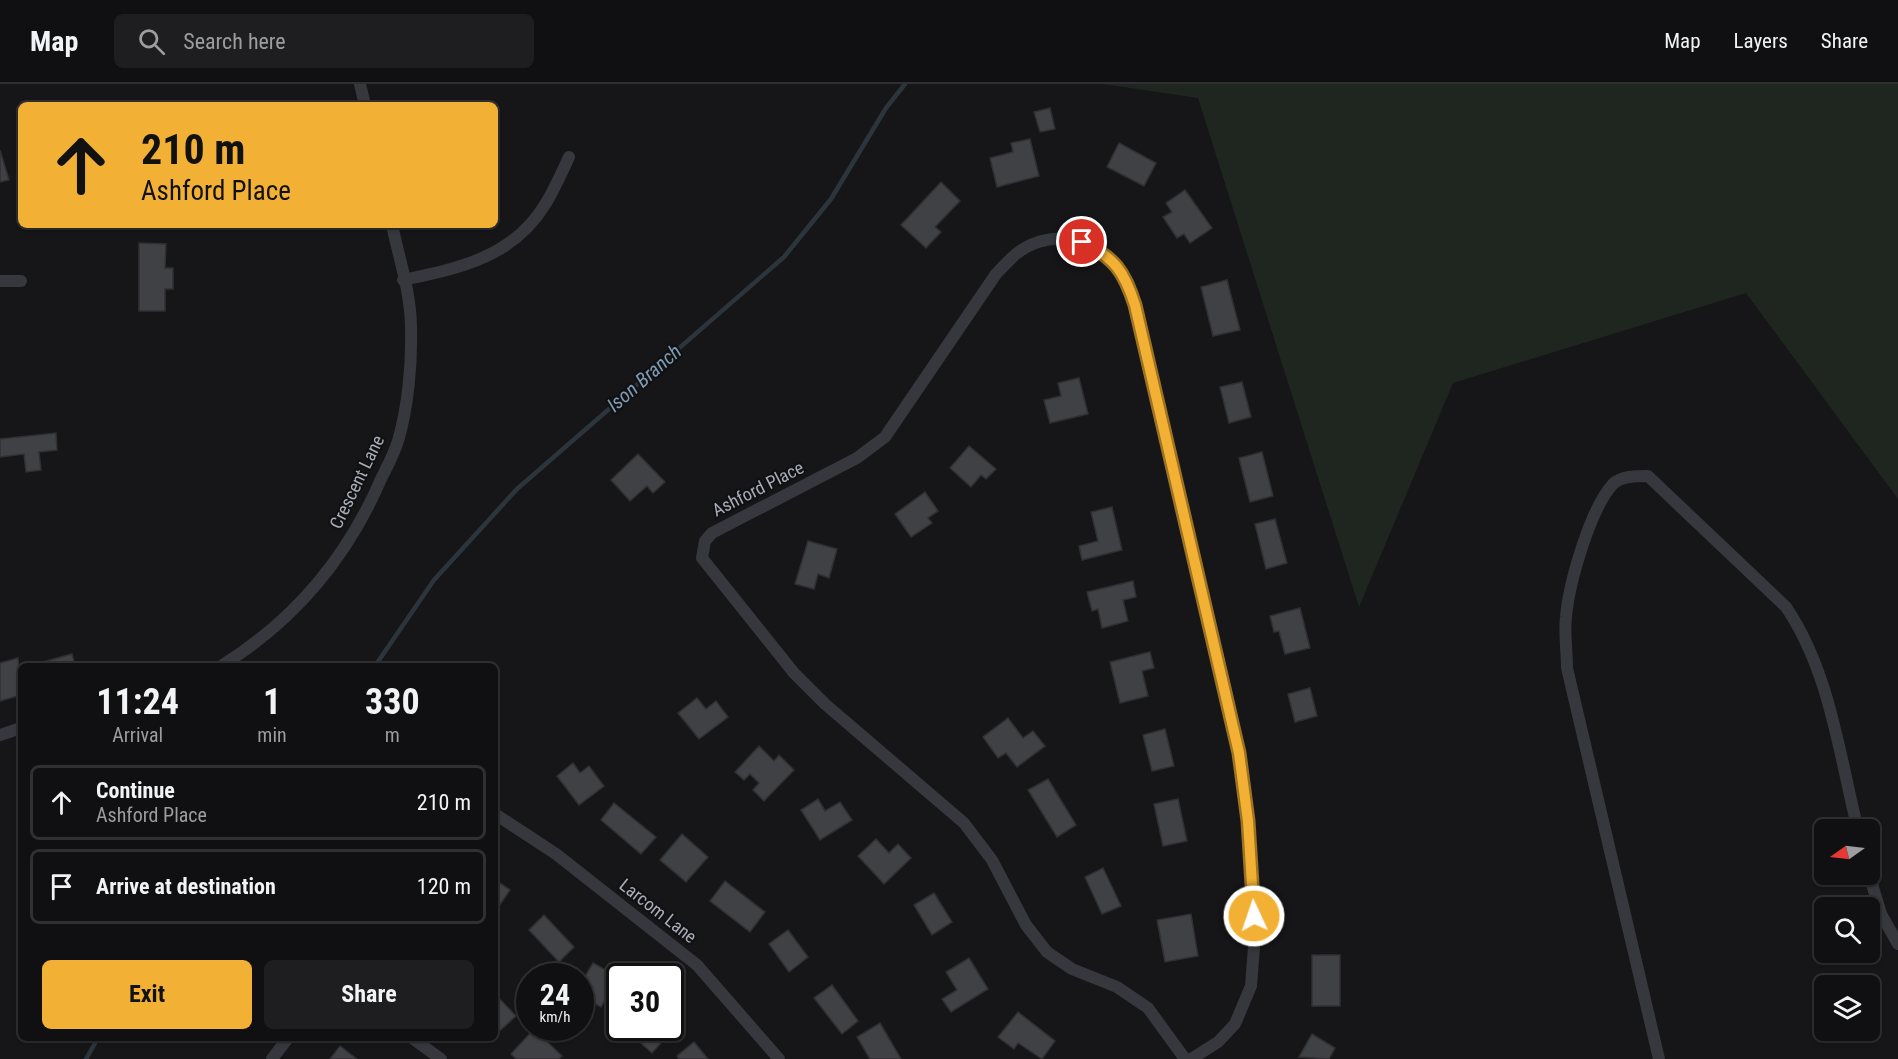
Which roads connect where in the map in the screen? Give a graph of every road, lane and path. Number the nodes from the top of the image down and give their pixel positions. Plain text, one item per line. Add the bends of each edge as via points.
1 (360, 84) edge
2 (364, 102) edge
3 (569, 157) dead end
4 (393, 228) edge
5 (404, 280) junction
6 (0, 281) edge
7 (21, 281) dead end
8 (226, 663) edge
9 (18, 729) edge
10 (0, 735) edge
11 (498, 816) edge
12 (1855, 819) edge
13 (1872, 885) edge
14 (1898, 944) edge
15 (286, 1041) edge
16 (416, 1041) edge
17 (272, 1059) edge
18 (441, 1059) edge
19 (779, 1059) edge
20 (1185, 1059) edge
21 (1191, 1059) edge
22 (1659, 1059) edge

1 - 2 street
3 - 5 street via 546,204 525,230 495,254 455,269
4 - 5 street, Crescent Lane
5 - 8 street, Crescent Lane via 411,326 408,382 398,441 372,500 339,558 308,597 252,647
6 - 7 street
9 - 10 street
11 - 19 street, Larcom Lane via 556,854 697,965
12 - 22 street via 1818,664 1786,607 1648,476 1633,476 1614,483 1595,515 1579,556 1566,617 1568,668
13 - 14 street via 1881,914
15 - 17 street
16 - 18 street
20 - 21 street, Ashford Place via 1148,1008 1117,987 1072,969 1047,952 1026,925 992,860 964,823 857,734 794,673 702,558 705,541 722,527 857,458 885,436 996,274 1016,254 1047,240 1064,238 1100,250 1122,271 1135,305 1239,753 1253,899 1254,968 1248,996 1235,1024 1218,1042

